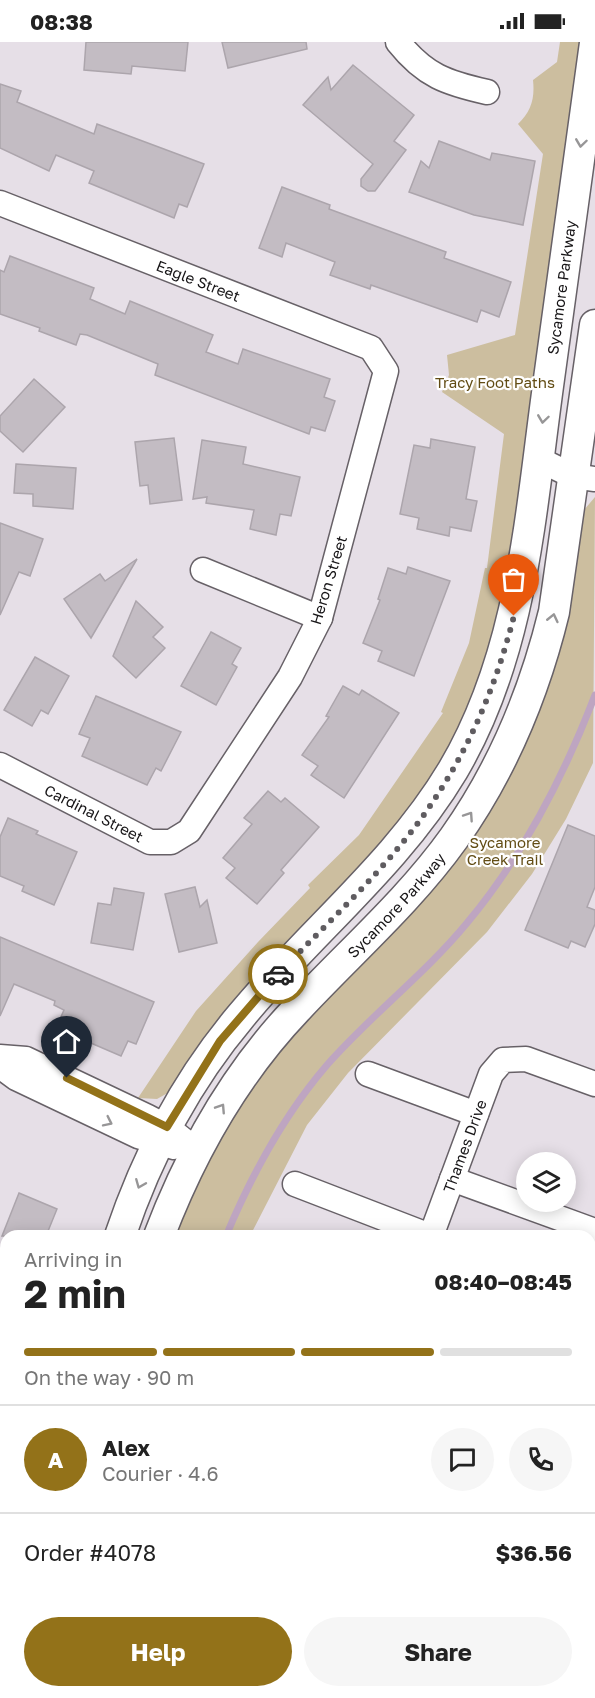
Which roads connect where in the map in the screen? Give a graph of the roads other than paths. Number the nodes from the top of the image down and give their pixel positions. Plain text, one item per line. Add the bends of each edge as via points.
1 (398, 42) edge
2 (595, 43) edge
3 (487, 92) dead end
4 (0, 203) edge
5 (595, 325) edge
6 (386, 371) joint
7 (538, 459) junction
8 (585, 465) edge
9 (203, 570) dead end
10 (320, 618) junction
11 (0, 765) edge
12 (189, 831) joint
13 (0, 1057) edge
14 (0, 1066) edge
15 (368, 1074) dead end
16 (595, 1084) edge
17 (476, 1114) junction
18 (162, 1135) junction
19 (196, 1150) junction
20 (452, 1179) junction
21 (295, 1184) dead end
22 (122, 1230) edge
23 (162, 1230) edge
24 (414, 1230) edge
25 (432, 1230) edge
26 (592, 1230) edge

1 - 3 street via 426,71 450,84
2 -> 7 main road, Sycamore Parkway
4 - 6 street, Eagle Street via 371,348
5 - 8 main road, Sycamore Parkway
6 - 10 street, Heron Street
7 - 8 street
7 - 18 main road, Sycamore Parkway via 530,527 507,643 491,693 459,760 408,836 241,1015 205,1063
19 -> 8 main road, Sycamore Parkway via 267,1043 434,864 477,804 531,693 544,654
9 - 10 street
10 - 12 street, Heron Street via 290,678
11 - 12 street, Cardinal Street via 150,842 171,842
13 - 18 street via 26,1059
14 -> 18 street via 16,1078
15 - 17 street
16 - 17 street, Thames Drive via 526,1059 510,1058 491,1074
17 - 20 street, Thames Drive
18 - 19 street
18 -> 22 main road, Sycamore Parkway
19 - 23 main road, Sycamore Parkway
20 - 25 street, Thames Drive
20 - 26 street
21 - 24 street

